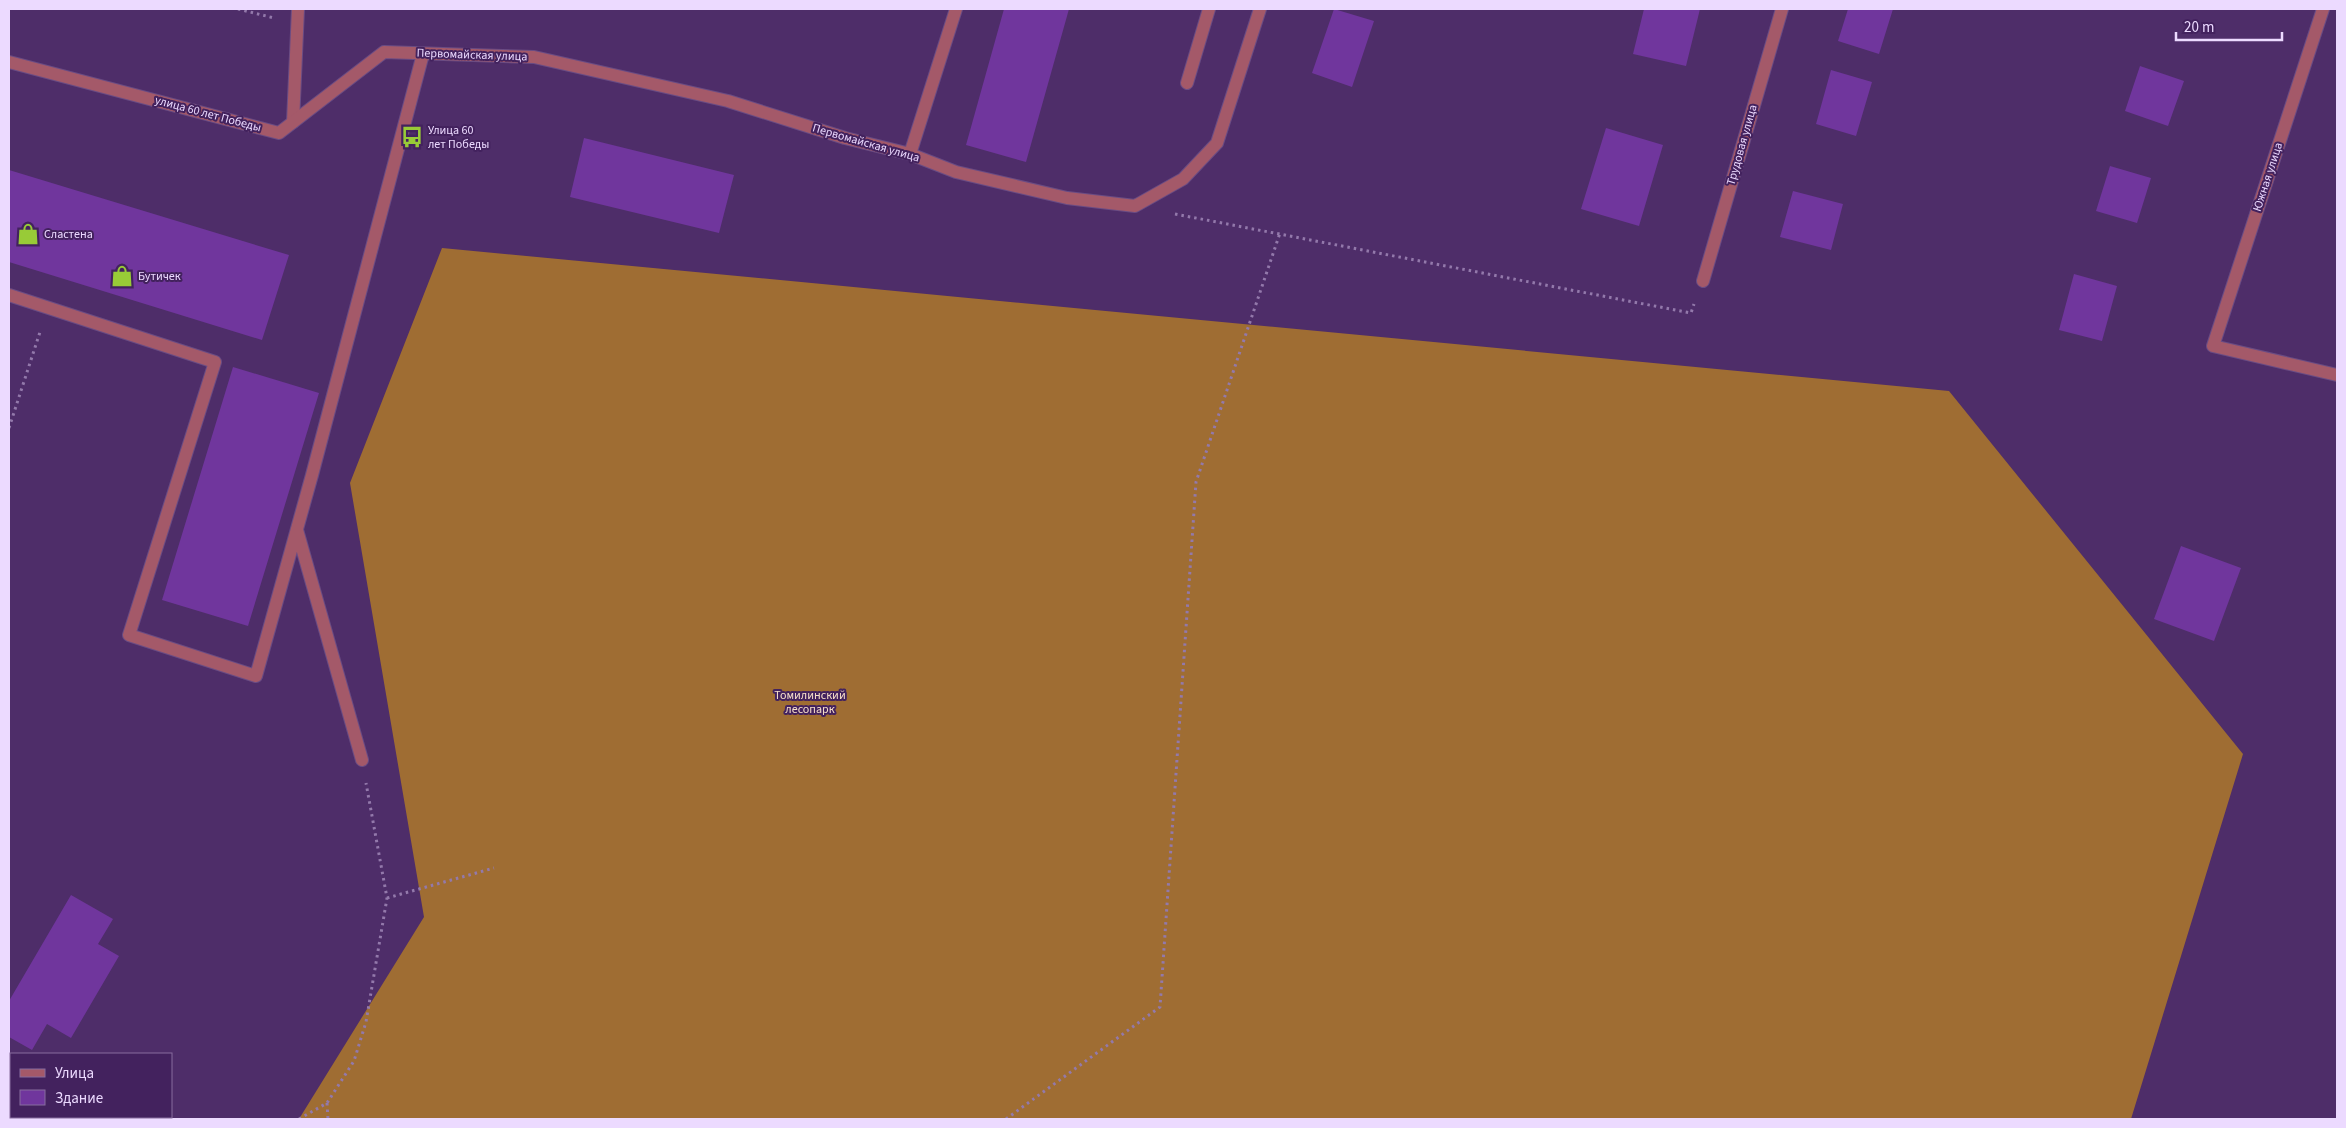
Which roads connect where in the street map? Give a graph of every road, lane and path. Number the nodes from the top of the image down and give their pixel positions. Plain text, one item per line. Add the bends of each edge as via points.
1 (238, 9) edge
2 (298, 9) edge
3 (956, 9) edge
4 (1209, 9) edge
5 (1260, 9) edge
6 (1782, 9) edge
7 (2323, 9) edge
8 (297, 25) junction
9 (384, 52) joint
10 (423, 54) junction
11 (9, 62) edge
12 (1187, 83) dead end
13 (293, 122) junction
14 (910, 154) junction
15 (1135, 206) junction
16 (1280, 233) junction
17 (1703, 280) dead end
18 (9, 295) edge
19 (48, 308) junction
20 (1690, 314) dead end
21 (2337, 375) edge
22 (9, 428) edge
23 (297, 530) junction
24 (362, 760) joint
25 (494, 868) dead end
26 (387, 898) junction
27 (327, 1103) junction
28 (299, 1119) edge
29 (328, 1119) edge
30 (1006, 1119) edge

1 - 8 path
2 - 8 street
3 - 14 street
4 - 12 street
5 - 15 street via 1217,143 1183,179
6 - 17 street, Трудовая улица
7 - 21 street, Южная улица via 2213,346
8 - 13 street
9 - 10 street, Первомайская улица
9 - 13 street, улица 60 лет Победы
10 - 14 street, Первомайская улица via 534,57 728,102
10 - 23 street
11 - 13 street, улица 60 лет Победы via 278,133
14 - 15 street, Первомайская улица via 956,172 1057,196
15 - 16 path
16 - 20 path
16 - 30 path via 1196,482 1160,1007
18 - 19 street
19 - 22 path
19 - 23 street via 215,362 129,634 256,676
23 - 24 street
24 - 26 path
25 - 26 path
26 - 27 path via 366,1022 354,1061
27 - 28 path
27 - 29 path

